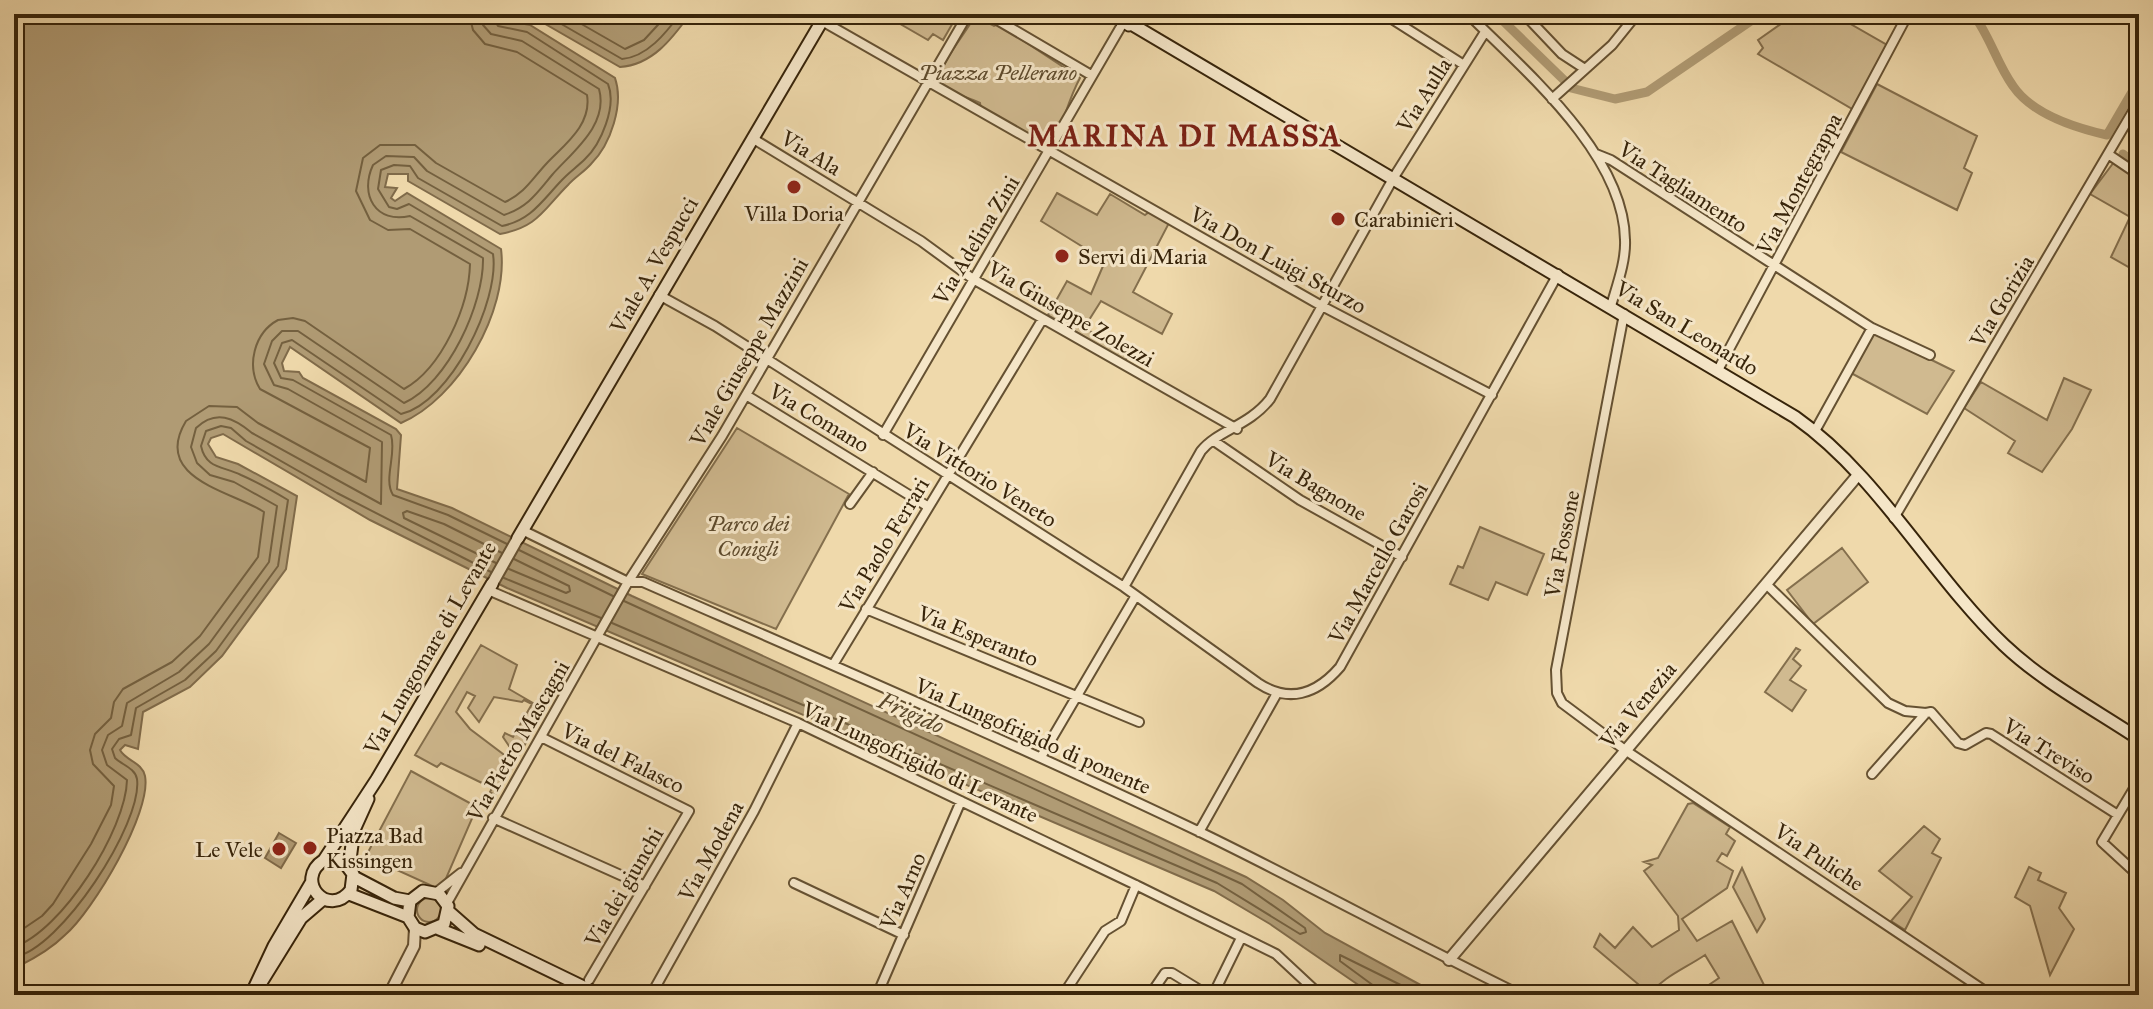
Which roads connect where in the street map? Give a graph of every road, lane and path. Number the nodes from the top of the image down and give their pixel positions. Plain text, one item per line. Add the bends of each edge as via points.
1 (968, 14) edge
2 (987, 14) edge
3 (1384, 14) edge
4 (1468, 14) edge
5 (1524, 14) edge
6 (1637, 14) edge
7 (1908, 14) edge
8 (824, 18) edge
9 (1131, 19) edge
10 (1485, 32) junction
11 (1464, 65) junction
12 (1585, 69) junction
13 (1091, 75) junction
14 (926, 82) junction
15 (1555, 97) junction
16 (2139, 101) edge
17 (752, 138) junction
18 (1049, 152) junction
19 (1596, 154) junction
20 (2108, 154) junction
21 (2139, 175) edge
22 (1394, 177) junction
23 (854, 200) junction
24 (1776, 268) junction
25 (1558, 274) junction
26 (973, 279) junction
27 (659, 295) junction
28 (1320, 305) junction
29 (1611, 306) junction
30 (1624, 314) junction
31 (1042, 320) junction
32 (1872, 328) junction
33 (1930, 355) dead end
34 (764, 360) junction
35 (1718, 370) junction
36 (746, 395) junction
37 (1492, 395) junction
38 (1237, 429) junction
39 (1815, 431) junction
40 (883, 435) junction
41 (1214, 441) junction
42 (873, 472) junction
43 (947, 475) junction
44 (1858, 475) junction
45 (850, 504) dead end
46 (927, 506) junction
47 (1894, 518) junction
48 (520, 534) junction
49 (1402, 557) junction
50 (1766, 584) junction
51 (627, 585) junction
52 (490, 587) junction
53 (1124, 587) junction
54 (1135, 597) junction
55 (866, 609) junction
56 (601, 633) junction
57 (833, 665) junction
58 (1276, 695) junction
59 (1076, 696) junction
60 (1926, 713) junction
61 (1139, 722) dead end
62 (798, 723) junction
63 (541, 737) junction
64 (2139, 739) edge
65 (1625, 750) junction
66 (1041, 757) junction
67 (1872, 774) dead end
68 (377, 779) junction
69 (2139, 780) edge
70 (961, 801) junction
71 (689, 811) joint
72 (2118, 815) junction
73 (493, 818) junction
74 (1199, 832) junction
75 (324, 860) junction
76 (470, 863) junction
77 (351, 872) junction
78 (2139, 876) edge
79 (311, 883) junction
80 (794, 883) dead end
81 (1136, 885) junction
82 (645, 886) junction
83 (437, 892) junction
84 (349, 894) junction
85 (322, 900) junction
86 (410, 901) junction
87 (448, 907) junction
88 (408, 917) junction
89 (415, 928) junction
90 (434, 931) junction
91 (904, 935) junction
92 (1241, 938) junction
93 (522, 959) junction
94 (1449, 960) junction
95 (589, 980) dead end
96 (397, 982) junction
97 (252, 995) edge
98 (389, 995) edge
99 (600, 995) edge
100 (651, 995) edge
101 (877, 995) edge
102 (1063, 995) edge
103 (1150, 995) edge
104 (1211, 995) edge
105 (1320, 995) edge
106 (1521, 995) edge
107 (1991, 995) edge

1 - 14 street, Viale Giuseppe Mazzini
2 - 13 street
3 - 11 street
4 - 10 street
5 - 12 street via 1562,54
6 - 12 street
7 - 24 street, Via Montegrappa
8 - 14 street
8 - 17 main road, Viale A. Vespucci
9 - 13 street, Via Adelina Zini
9 - 22 main road, Via San Leonardo
10 - 11 street, Via Aulla
10 - 15 street
11 - 22 street, Via Aulla
12 - 15 street
13 - 18 street, Via Adelina Zini
14 - 18 street
14 - 23 street, Viale Giuseppe Mazzini
15 - 19 street
16 - 20 street, Via Gorizia
17 - 23 street, Via Ala
17 - 27 main road, Viale A. Vespucci
18 - 26 street, Via Adelina Zini
18 - 28 street, Via Don Luigi Sturzo
19 - 24 street, Via Tagliamento
19 - 29 street via 1616,197 1626,240
20 - 21 street
20 - 47 street, Via Gorizia
22 - 25 main road, Via San Leonardo
22 - 28 street, Via Aulla
23 - 26 street, Via Giuseppe Zolezzi
23 - 34 street, Viale Giuseppe Mazzini
24 - 32 street, Via Tagliamento
24 - 35 street, Via Montegrappa
25 - 29 main road, Via San Leonardo
25 - 37 street, Via Marcello Garosi
26 - 31 street, Via Giuseppe Zolezzi
26 - 40 street, Via Adelina Zini
27 - 34 street, Via Vittorio Veneto
27 - 48 main road, Viale A. Vespucci
28 - 37 street, Via Don Luigi Sturzo
28 - 38 street, Via Aulla via 1270,399
29 - 30 main road, Via San Leonardo
30 - 35 main road, Via San Leonardo
30 - 65 street, Via Fossone via 1555,681 1562,703
31 - 38 street, Via Giuseppe Zolezzi
31 - 43 street, Via Paolo Ferrari
32 - 33 street, Via Tagliamento
32 - 39 street
34 - 36 street, Viale Giuseppe Mazzini
34 - 40 street, Via Vittorio Veneto
35 - 39 main road, Via San Leonardo
36 - 42 street, Via Comano
36 - 51 street, Viale Giuseppe Mazzini
37 - 49 street, Via Marcello Garosi
38 - 41 street, Via Aulla
39 - 44 main road, Via San Leonardo
40 - 43 street, Via Vittorio Veneto
41 - 49 street, Via Bagnone via 1281,488
41 - 53 street via 1201,451
42 - 45 street, Via Comano
42 - 46 street, Via Comano
43 - 46 street, Via Paolo Ferrari
43 - 53 street, Via Vittorio Veneto
44 - 47 main road, Via San Leonardo
44 - 50 street, Via Venezia
46 - 55 street, Via Paolo Ferrari
47 - 64 main road, Via San Leonardo via 2005,645
48 - 51 street, Via Lungofrigido di ponente
48 - 52 street, Via Lungomare di Levante
49 - 58 street, Via Marcello Garosi via 1335,673 1293,696
50 - 60 street, Via Treviso via 1888,703
50 - 65 street, Via Venezia
51 - 56 street, Viale Giuseppe Mazzini
51 - 57 street, Via Lungofrigido di ponente via 643,582
52 - 56 street, Via Lungofrigido di Levante
52 - 68 main road, Via Lungomare di Levante
53 - 54 street, Via Vittorio Veneto
54 - 58 street, Via Vittorio Veneto
54 - 59 street
55 - 57 street, Via Paolo Ferrari
55 - 59 street, Via Esperanto
56 - 62 street, Via Lungofrigido di Levante
56 - 63 street, Via Pietro Mascagni
57 - 66 street, Via Lungofrigido di ponente
58 - 74 street
59 - 61 street, Via Esperanto
59 - 66 street
60 - 67 street
60 - 72 street, Via Treviso via 1931,712 1958,743 1991,734
62 - 70 street, Via Lungofrigido di Levante
62 - 100 street, Via Modena
63 - 71 street, Via del Falasco
63 - 73 street, Via Pietro Mascagni
65 - 94 street, Via Venezia
65 - 107 street, Via Puliche
66 - 74 street, Via Lungofrigido di ponente
68 - 75 main road, Via Lungomare di Levante
68 - 77 main road, Via Lungomare di Levante via 354,830
69 - 72 street
70 - 81 street, Via Lungofrigido di Levante
70 - 91 street, Via Arno
71 - 82 street, Via dei giunchi
72 - 78 street via 2103,845
73 - 76 street, Via Pietro Mascagni
73 - 82 street
74 - 94 street, Via Lungofrigido di ponente
75 - 77 main road via 338,859
75 - 79 main road via 314,869
76 - 83 street, Via Pietro Mascagni
76 - 87 street, Via Pietro Mascagni
77 - 84 main road
77 - 86 main road via 394,898
79 - 85 main road
79 - 97 main road
80 - 91 street
81 - 92 street, Via Lungofrigido di Levante
81 - 102 street via 1121,921 1105,931
82 - 95 street, Via dei giunchi
83 - 86 main road via 420,892
83 - 87 main road
84 - 85 main road via 340,901
84 - 88 main road
85 - 97 main road via 301,918
86 - 88 main road
87 - 90 main road
87 - 93 main road via 466,929
88 - 89 main road
89 - 90 main road
89 - 96 street via 414,946
90 - 93 main road
90 - 96 street
91 - 101 street, Via Arno
92 - 104 street
92 - 105 street, Via Lungofrigido di Levante via 1276,954
93 - 99 main road
94 - 106 street, Via Lungofrigido di ponente
96 - 98 street
103 - 104 street via 1165,973 1172,973

